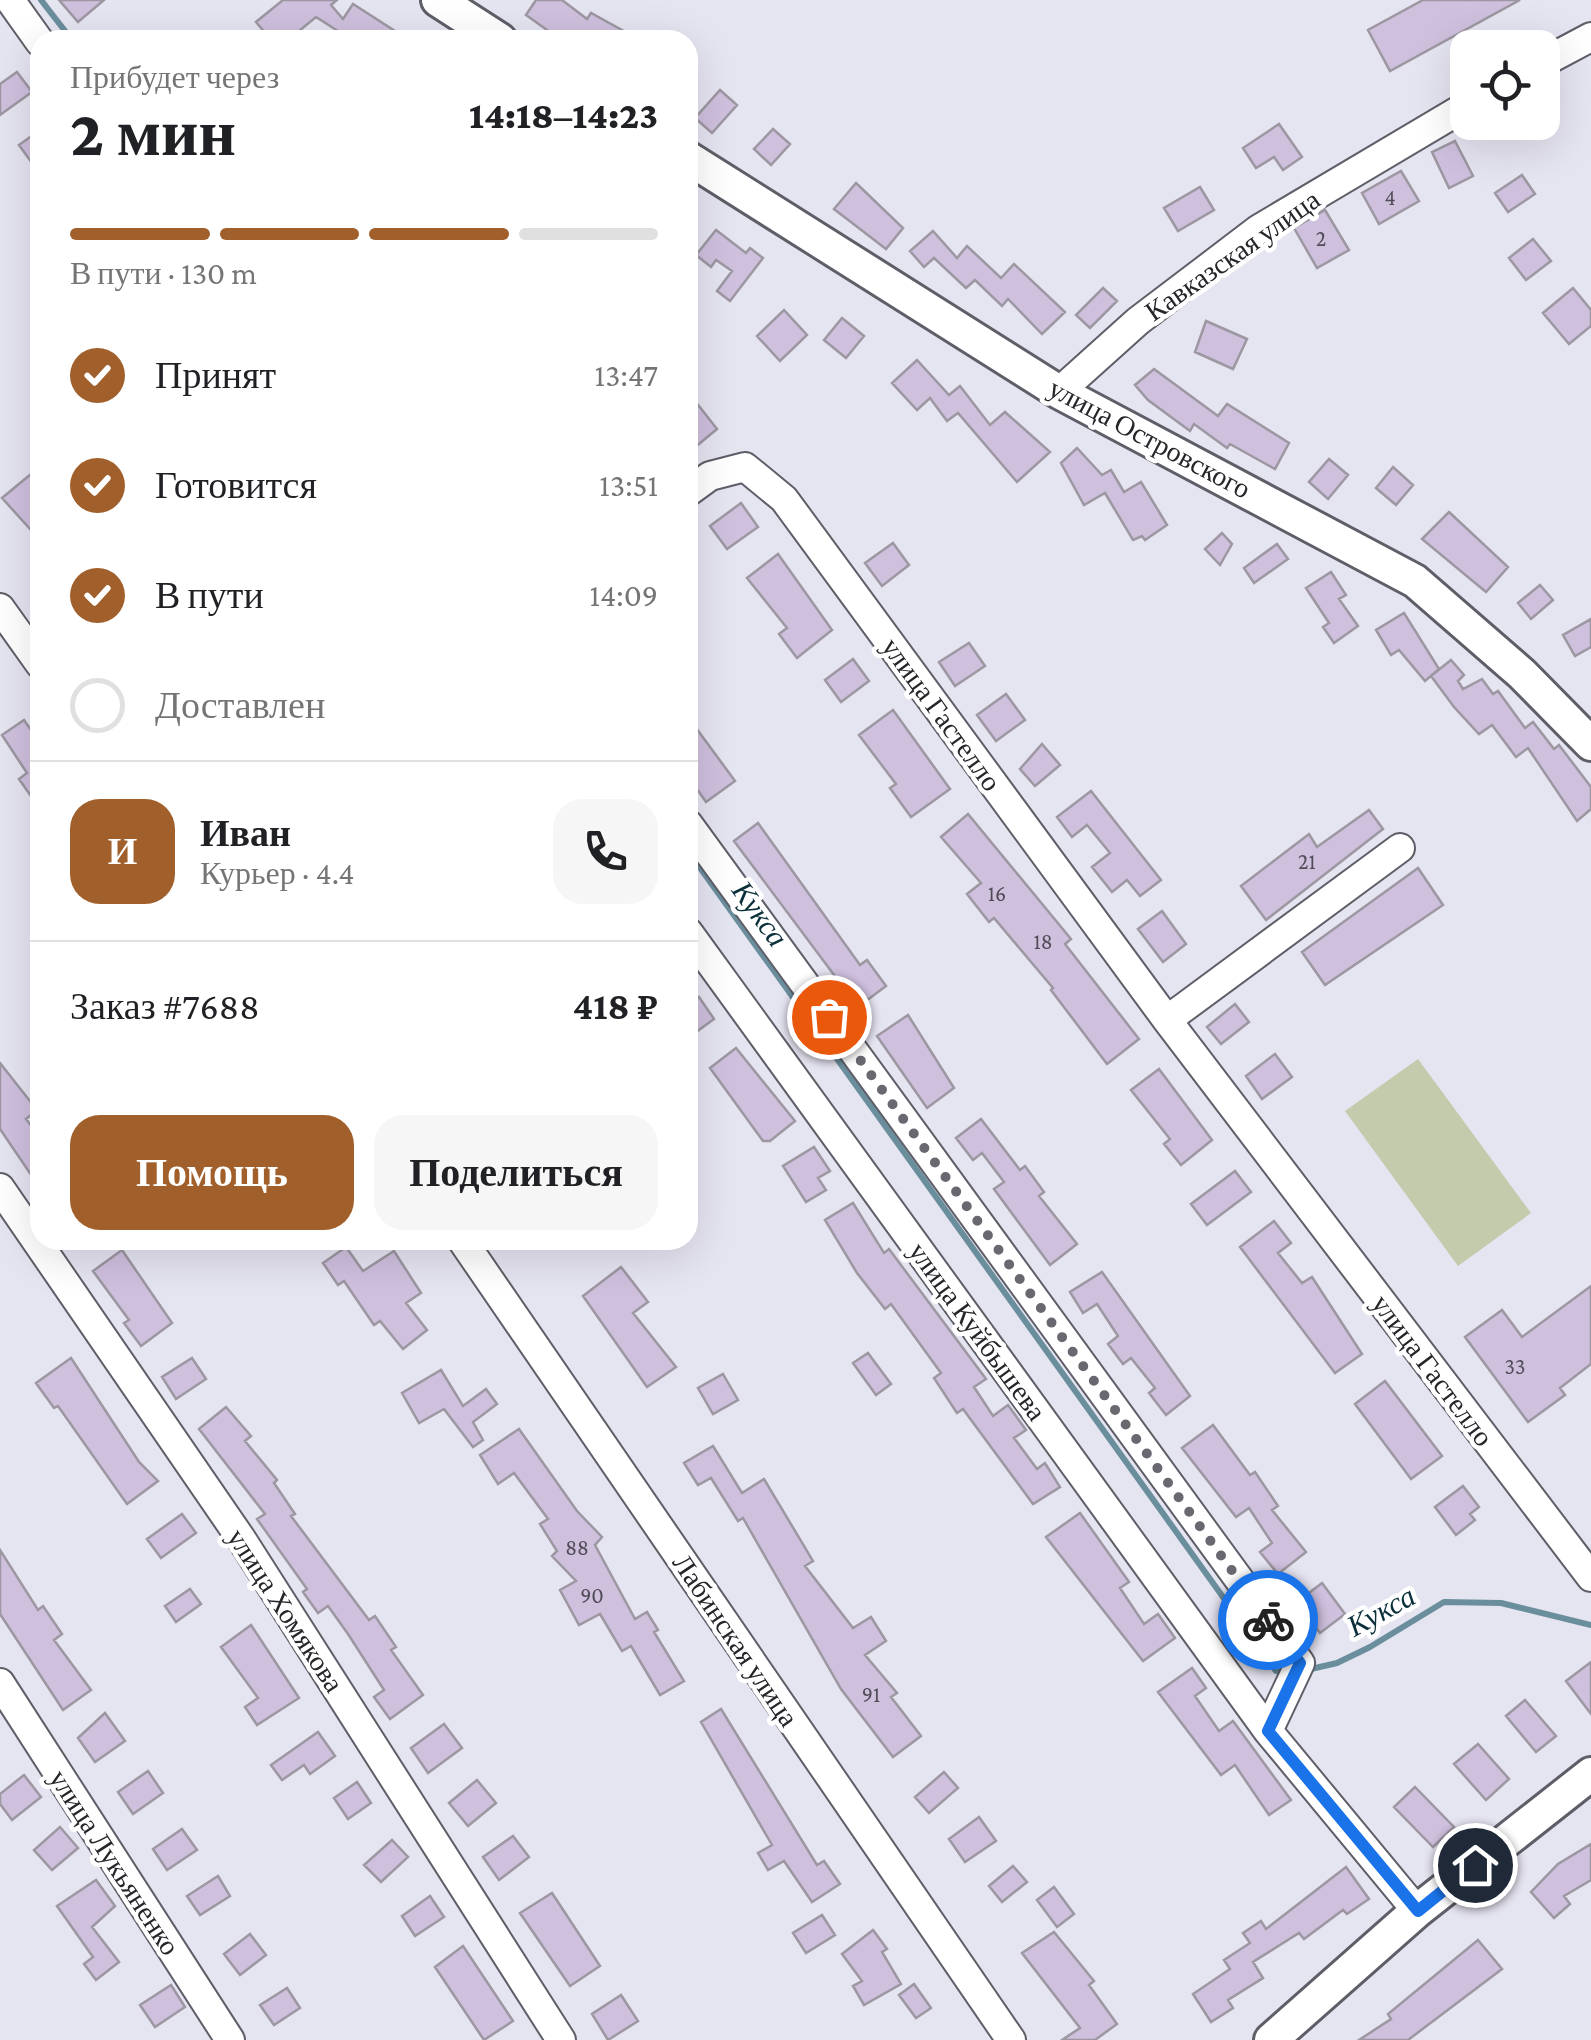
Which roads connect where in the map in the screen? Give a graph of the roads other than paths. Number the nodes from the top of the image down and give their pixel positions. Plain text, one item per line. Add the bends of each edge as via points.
1 (10, 0) edge
2 (438, 0) edge
3 (31, 30) edge
4 (484, 30) edge
5 (1591, 38) edge
6 (1560, 54) edge
7 (1450, 115) edge
8 (698, 164) edge
9 (1059, 392) junction
10 (698, 485) edge
11 (0, 608) edge
12 (30, 650) edge
13 (1591, 744) edge
14 (698, 838) edge
15 (1400, 848) dead end
16 (698, 946) edge
17 (1167, 1020) junction
18 (0, 1188) edge
19 (30, 1232) edge
20 (43, 1250) edge
21 (469, 1250) edge
22 (1591, 1576) edge
23 (0, 1683) edge
24 (1268, 1731) junction
25 (1591, 1774) edge
26 (1418, 1911) junction
27 (230, 2040) edge
28 (561, 2040) edge
29 (1011, 2040) edge
30 (1271, 2040) edge

1 - 3 street
2 - 4 street
5 - 6 street
7 - 9 street, Кавказская улица via 1259,229 1138,320
8 - 9 street, улица Островского
9 - 13 street, улица Островского via 1415,581
10 - 17 street, улица Гастелло via 745,467 784,499
11 - 12 street
14 - 24 street via 1300,1663
15 - 17 street
16 - 24 street, улица Куйбышева
17 - 22 street, улица Гастелло
18 - 19 street, улица Хомякова
20 - 28 street, улица Хомякова via 242,1540
21 - 29 street, Лабинская улица
23 - 27 street, улица Лукьяненко
24 - 26 street, улица Куйбышева
25 - 26 street
26 - 30 street

